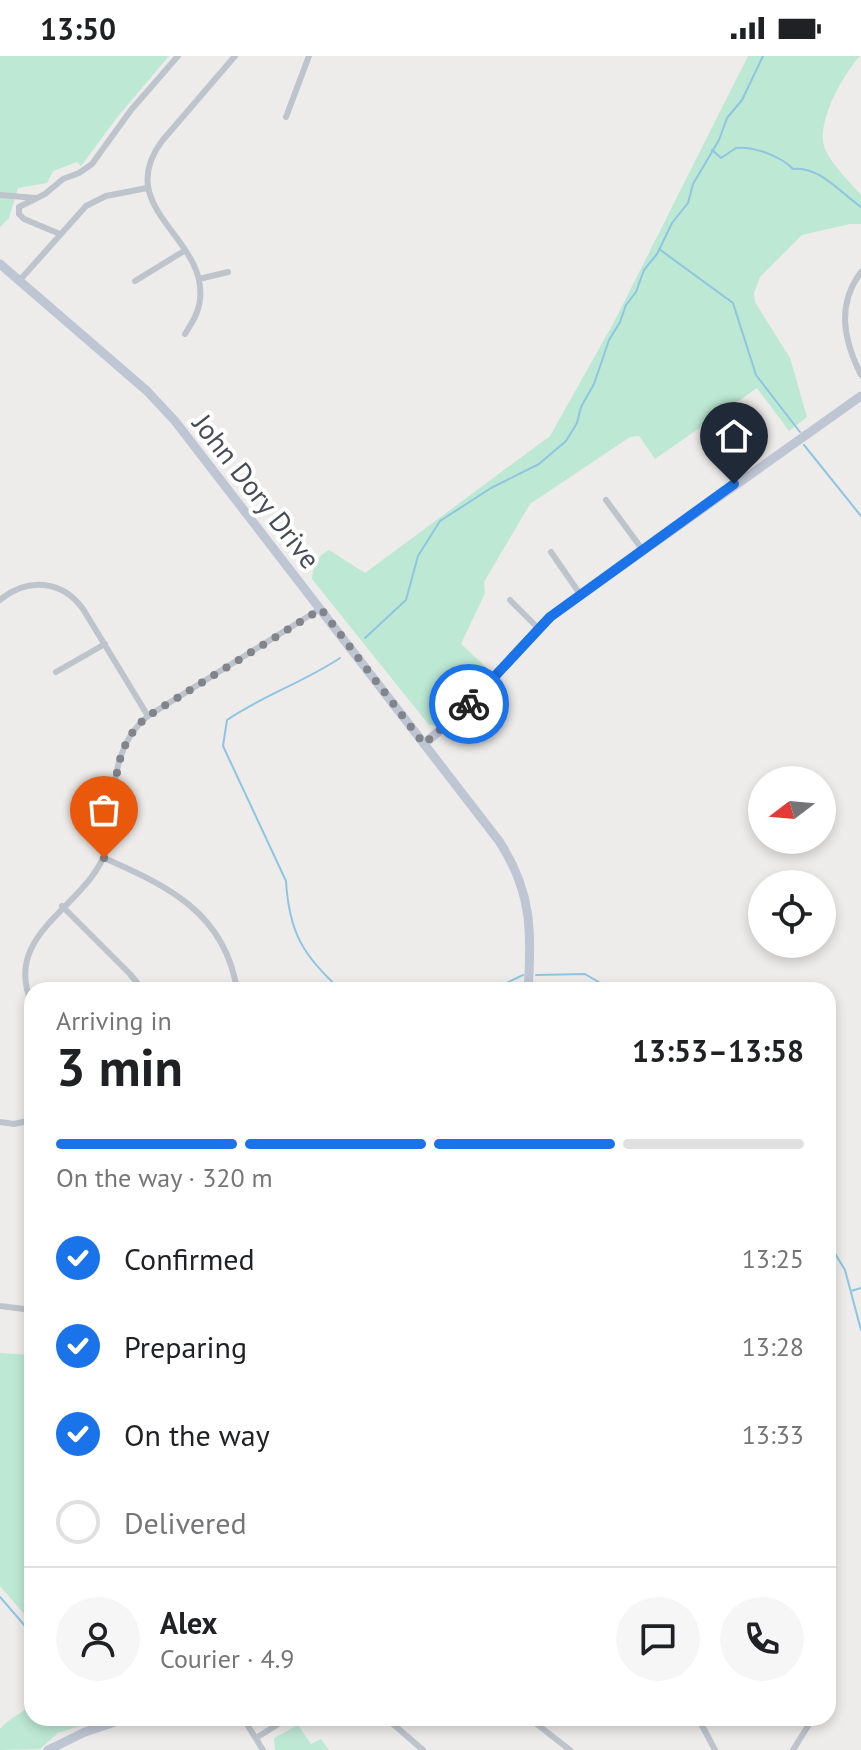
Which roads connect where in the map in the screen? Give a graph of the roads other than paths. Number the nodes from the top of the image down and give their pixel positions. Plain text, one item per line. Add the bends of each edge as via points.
1 (178, 56) edge
2 (235, 56) edge
3 (309, 56) edge
4 (286, 117) dead end
5 (147, 188) junction
6 (0, 195) edge
7 (36, 198) junction
8 (60, 234) junction
9 (184, 251) junction
10 (0, 264) edge
11 (228, 272) dead end
12 (861, 272) edge
13 (199, 279) junction
14 (19, 281) junction
15 (135, 281) dead end
16 (185, 334) dead end
17 (861, 375) edge
18 (861, 396) edge
19 (606, 500) dead end
20 (642, 549) junction
21 (551, 552) dead end
22 (580, 594) junction
23 (0, 600) edge
24 (510, 600) dead end
25 (321, 609) junction
26 (538, 628) junction
27 (105, 644) junction
28 (56, 672) dead end
29 (148, 716) junction
30 (424, 744) junction
31 (104, 858) junction
32 (62, 906) junction
33 (136, 982) edge
34 (235, 982) edge
35 (528, 982) edge
36 (24, 985) edge
37 (0, 1122) edge
38 (24, 1122) edge
39 (0, 1306) edge
40 (24, 1309) edge
41 (103, 1726) edge
42 (248, 1726) edge
43 (275, 1726) edge
44 (395, 1726) edge
45 (539, 1726) edge
46 (702, 1726) edge
47 (808, 1726) edge
48 (256, 1738) junction
49 (48, 1750) edge
50 (263, 1750) edge
51 (423, 1750) edge
52 (570, 1750) edge
53 (715, 1750) edge
54 (793, 1750) edge

1 - 7 street via 92,164
2 - 5 street via 154,152
3 - 4 street
5 - 8 street via 92,202
5 - 9 street
6 - 7 street
7 - 8 street via 19,207 19,214
8 - 14 street
9 - 13 street
9 - 15 street
10 - 14 street, John Dory Drive
11 - 13 street
12 - 17 street via 845,309 845,335
13 - 16 street via 200,305
14 - 25 street, John Dory Drive via 162,406
18 - 20 street
19 - 20 street
20 - 22 street
21 - 22 street
22 - 26 street
23 - 27 street via 26,585 62,589 77,601
24 - 26 street
25 - 29 street
25 - 30 street, John Dory Drive
26 - 30 street
27 - 28 street
27 - 29 street
29 - 31 street via 123,746
30 - 35 street, John Dory Drive via 499,841 519,878 531,925
31 - 32 street
31 - 34 street via 158,882 198,911 225,948
32 - 33 street
32 - 36 street via 22,952
37 - 38 street
39 - 40 street
41 - 49 street
42 - 48 street
43 - 48 street
44 - 51 street
45 - 52 street
46 - 53 street
47 - 54 street
48 - 50 street

